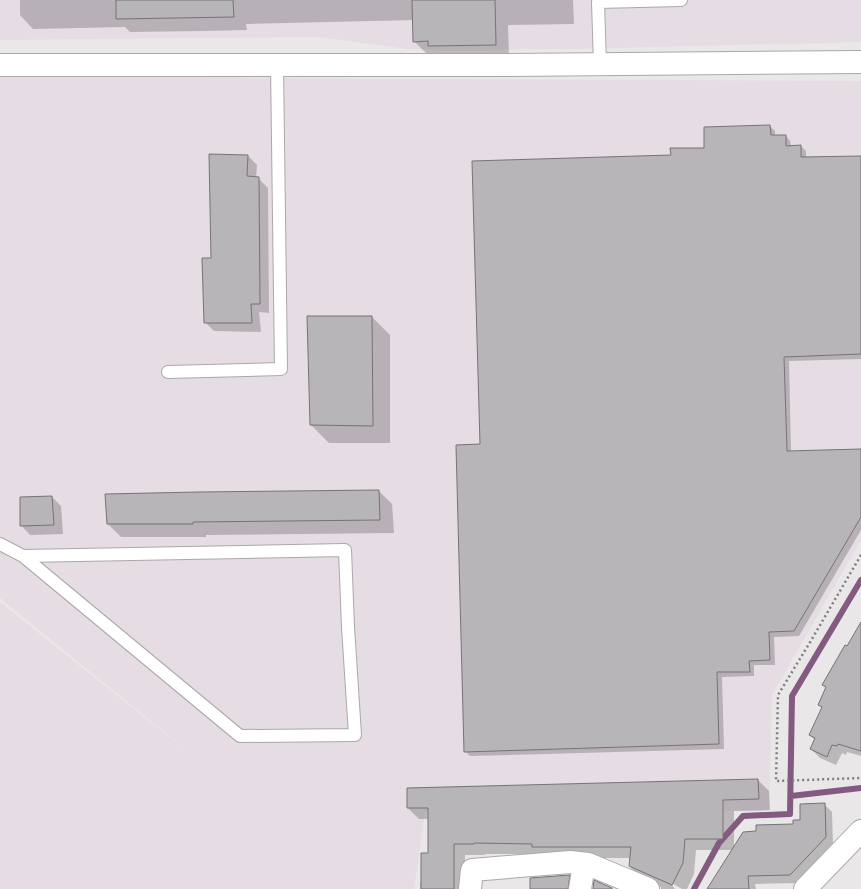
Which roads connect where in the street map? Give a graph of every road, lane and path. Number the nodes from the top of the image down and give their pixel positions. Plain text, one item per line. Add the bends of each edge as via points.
1 (681, 0) edge
2 (861, 62) edge
3 (600, 64) junction
4 (0, 65) edge
5 (277, 65) junction
6 (168, 372) dead end
7 (0, 544) edge
8 (861, 555) edge
9 (23, 556) junction
10 (861, 778) edge
11 (861, 831) edge
12 (584, 864) junction
13 (470, 889) edge
14 (580, 889) edge
15 (648, 889) edge
16 (805, 889) edge

1 - 3 lane via 598,2
2 - 3 street
3 - 5 street
4 - 5 street
5 - 6 lane via 281,369
7 - 9 lane
8 - 10 path via 778,695 776,781
9 - 9 lane via 346,550 348,627 356,735 240,736
11 - 16 street
12 - 13 street via 570,862 472,870
12 - 14 street
12 - 15 street

